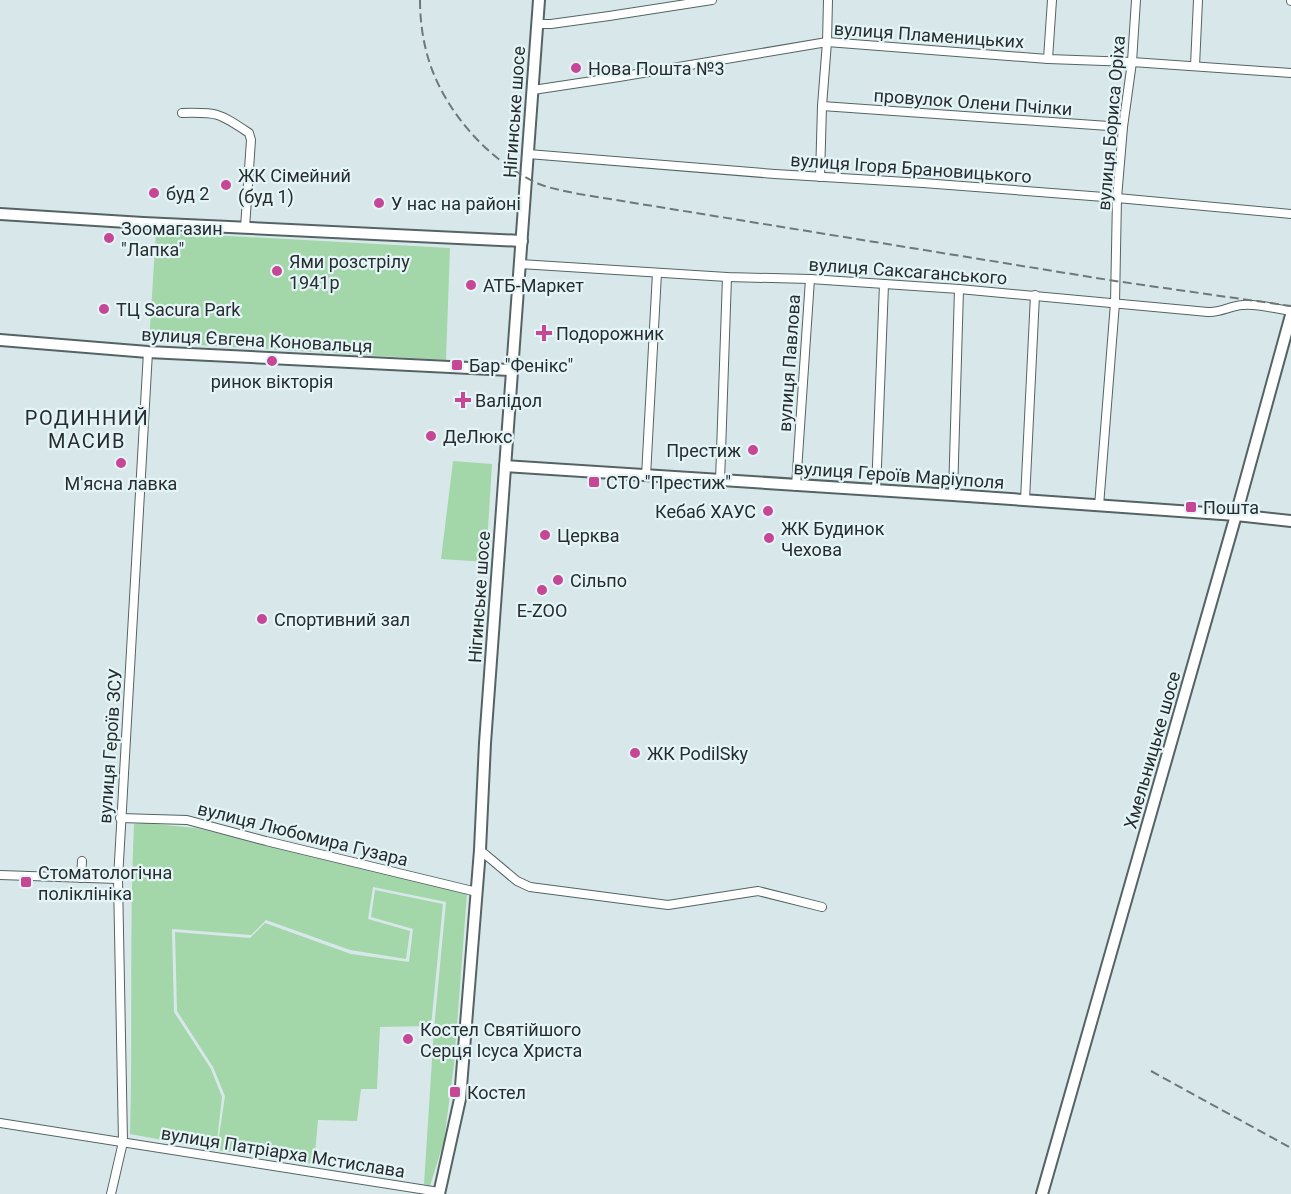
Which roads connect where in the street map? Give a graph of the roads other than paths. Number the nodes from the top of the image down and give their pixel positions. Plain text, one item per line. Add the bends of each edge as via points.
1 (539, 0) edge
2 (712, 0) edge
3 (828, 0) edge
4 (1052, 0) edge
5 (1136, 0) edge
6 (1198, 0) edge
7 (537, 24) junction
8 (827, 42) junction
9 (1048, 59) junction
10 (1132, 62) junction
11 (1195, 66) junction
12 (1291, 73) edge
13 (532, 90) junction
14 (822, 106) junction
15 (182, 113) dead end
16 (1123, 127) junction
17 (528, 154) junction
18 (820, 177) junction
19 (1117, 198) junction
20 (0, 214) edge
21 (1291, 214) edge
22 (245, 228) junction
23 (522, 241) junction
24 (520, 264) junction
25 (657, 273) junction
26 (727, 278) junction
27 (810, 279) junction
28 (884, 284) junction
29 (960, 289) junction
30 (1035, 295) junction
31 (1115, 303) junction
32 (1291, 313) edge
33 (0, 340) edge
34 (148, 352) junction
35 (512, 370) junction
36 (506, 466) junction
37 (646, 476) junction
38 (720, 481) junction
39 (796, 486) junction
40 (876, 490) junction
41 (953, 495) junction
42 (1026, 500) junction
43 (1099, 506) junction
44 (1236, 515) junction
45 (1291, 521) edge
46 (120, 818) junction
47 (480, 850) junction
48 (82, 861) dead end
49 (0, 875) edge
50 (81, 878) junction
51 (118, 879) junction
52 (477, 892) junction
53 (822, 907) dead end
54 (0, 1123) edge
55 (123, 1142) junction
56 (439, 1193) edge
57 (111, 1194) edge
58 (1042, 1194) edge

1 - 7 main road, Нігинське шосе
2 - 7 street
3 - 8 street
4 - 9 street
5 - 10 street, вулиця Бориса Оріха
6 - 11 street
7 - 13 main road, Нігинське шосе
8 - 9 street, вулиця Пламеницьких
8 - 13 street, вулиця Пламеницьких
8 - 14 street
9 - 10 street, вулиця Пламеницьких
10 - 11 street, вулиця Пламеницьких
10 - 16 street, вулиця Бориса Оріха
11 - 12 street, вулиця Пламеницьких
13 - 17 main road, Нігинське шосе
14 - 16 street, провулок Олени Пчілки
14 - 18 street
15 - 22 street via 214,112 249,133
16 - 19 street, вулиця Бориса Оріха
17 - 18 street, вулиця Ігоря Брановицького
17 - 23 main road, Нігинське шосе
18 - 19 street, вулиця Ігоря Брановицького
19 - 21 street, вулиця Ігоря Брановицького
19 - 31 street, вулиця Бориса Оріха
20 - 22 main road
22 - 23 main road
23 - 24 main road, Нігинське шосе
24 - 25 street, вулиця Саксаганського
24 - 35 main road, Нігинське шосе
25 - 26 street, вулиця Саксаганського
25 - 37 street
26 - 27 street, вулиця Саксаганського
26 - 38 street
27 - 28 street, вулиця Саксаганського
27 - 39 street, вулиця Павлова
28 - 29 street, вулиця Саксаганського
28 - 40 street
29 - 30 street, вулиця Саксаганського
29 - 41 street
30 - 31 street, вулиця Саксаганського
30 - 42 street
31 - 32 street, вулиця Саксаганського via 1214,313 1240,305 1257,305
31 - 43 street
32 - 44 main road, Хмельницьке шосе
33 - 34 main road, вулиця Євгена Коновальця
34 - 35 main road, вулиця Євгена Коновальця
34 - 46 street, вулиця Героїв ЗСУ
35 - 36 main road, Нігинське шосе
36 - 37 main road, вулиця Героїв Маріуполя
36 - 47 main road, Нігинське шосе
37 - 38 main road, вулиця Героїв Маріуполя
38 - 39 main road, вулиця Героїв Маріуполя
39 - 40 main road, вулиця Героїв Маріуполя
40 - 41 main road, вулиця Героїв Маріуполя
41 - 42 main road, вулиця Героїв Маріуполя
42 - 43 main road, вулиця Героїв Маріуполя
43 - 44 main road, вулиця Героїв Маріуполя
44 - 45 main road, вулиця Героїв Маріуполя
44 - 58 main road, Хмельницьке шосе
46 - 51 street, вулиця Героїв ЗСУ
46 - 52 street, вулиця Любомира Гузара via 187,820
47 - 52 main road, Нігинське шосе
47 - 53 street via 530,887 668,905 758,891
48 - 50 street
49 - 50 street
50 - 51 street
51 - 55 street, вулиця Героїв ЗСУ
52 - 56 main road, Нігинське шосе via 460,1099
54 - 55 street, вулиця Патріарха Мстислава
55 - 56 street, вулиця Патріарха Мстислава
55 - 57 street

